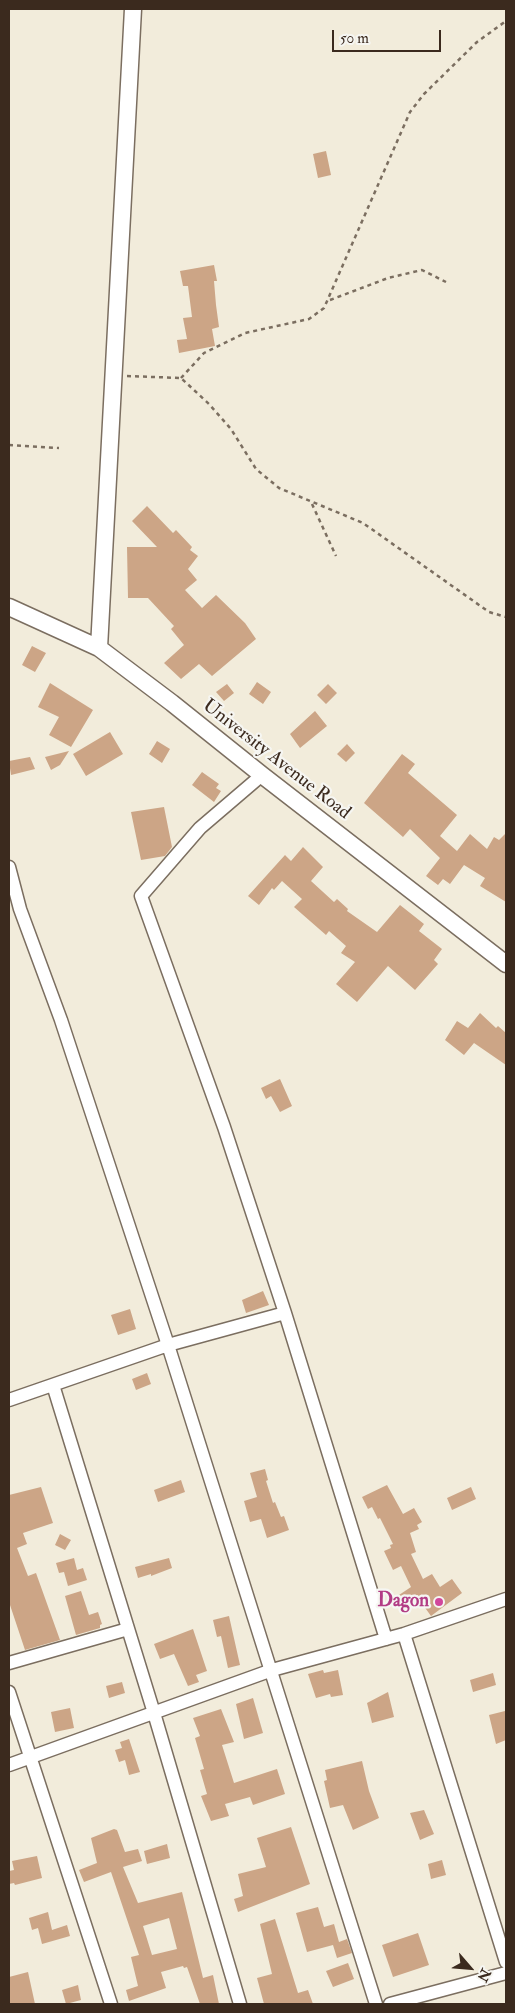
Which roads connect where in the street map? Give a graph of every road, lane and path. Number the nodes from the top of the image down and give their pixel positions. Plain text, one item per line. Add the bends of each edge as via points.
1 (133, 9) edge
2 (506, 21) edge
3 (446, 282) dead end
4 (328, 301) junction
5 (113, 378) junction
6 (181, 378) junction
7 (9, 445) edge
8 (59, 448) dead end
9 (311, 502) junction
10 (336, 556) dead end
11 (9, 607) edge
12 (506, 617) edge
13 (99, 648) junction
14 (262, 775) junction
15 (9, 866) edge
16 (14, 911) edge
17 (506, 964) edge
18 (285, 1313) junction
19 (168, 1345) junction
20 (53, 1385) junction
21 (9, 1400) edge
22 (506, 1598) edge
23 (128, 1629) junction
24 (404, 1634) junction
25 (386, 1639) junction
26 (9, 1663) edge
27 (272, 1670) junction
28 (9, 1692) edge
29 (154, 1713) junction
30 (30, 1758) junction
31 (9, 1765) edge
32 (506, 1962) edge
33 (506, 1973) edge
34 (111, 2004) edge
35 (240, 2004) edge
36 (376, 2004) edge
37 (390, 2004) edge

1 - 5 street
2 - 4 path via 477,42 410,112
3 - 4 path via 422,270 388,278
4 - 6 path via 309,319 246,333 204,353
5 - 6 path via 133,375
5 - 13 street
6 - 9 path via 231,429 256,469 280,488
7 - 8 path
9 - 10 path
9 - 12 path via 363,523 489,612
11 - 13 street, University Avenue Road
13 - 14 street, University Avenue Road
14 - 17 street, University Avenue Road
14 - 18 street via 200,828 141,896 224,1127
15 - 16 street
16 - 19 street via 61,1020
18 - 19 street
18 - 25 street
19 - 20 street
19 - 27 street
20 - 21 street
20 - 23 street
22 - 24 street
23 - 26 street
23 - 29 street
24 - 25 street
24 - 32 street
25 - 27 street
27 - 29 street
27 - 36 street
28 - 30 street
29 - 30 street
29 - 35 street
30 - 31 street
30 - 34 street
33 - 37 street

